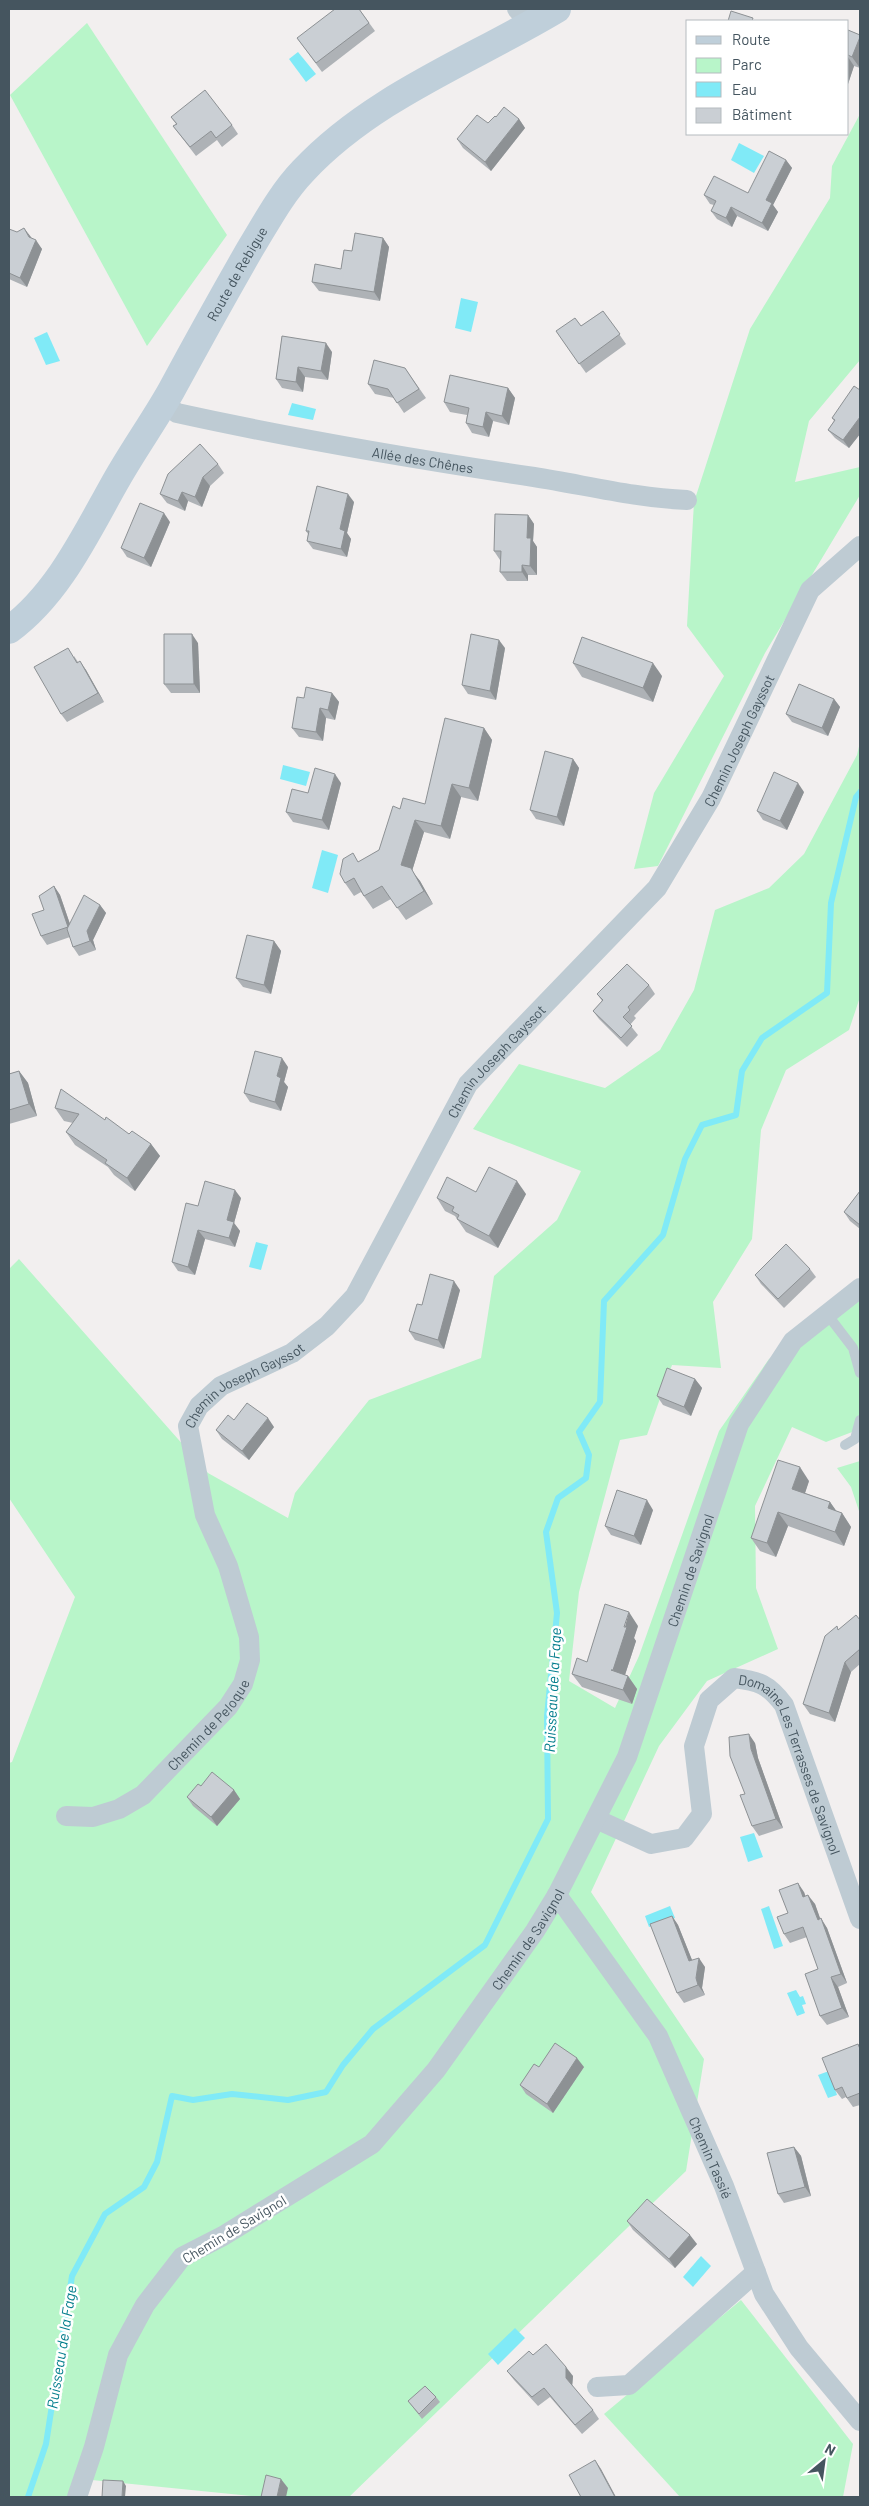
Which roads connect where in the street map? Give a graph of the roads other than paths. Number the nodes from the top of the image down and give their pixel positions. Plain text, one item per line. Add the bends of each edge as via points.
1 (557, 9) edge
2 (524, 17) edge
3 (164, 404) junction
4 (687, 500) dead end
5 (860, 546) edge
6 (9, 630) edge
7 (860, 1288) edge
8 (826, 1314) junction
9 (860, 1373) edge
10 (860, 1420) edge
11 (845, 1445) dead end
12 (228, 1566) joint
13 (66, 1816) dead end
14 (596, 1819) junction
15 (557, 1895) junction
16 (860, 1919) edge
17 (756, 2272) junction
18 (597, 2387) dead end
19 (860, 2421) edge
20 (77, 2497) edge

1 - 2 street, Route de Rebigue
2 - 3 street, Route de Rebigue via 347,131 302,172 276,206
3 - 4 street, Allée des Chênes via 177,413 277,435 649,498
3 - 6 street, Route de Rebigue via 50,590
5 - 12 street, Chemin Joseph Gayssot via 810,590 711,798 658,888 468,1084 354,1296 328,1326 292,1354 221,1386 199,1406 188,1426 205,1515
7 - 8 street, Chemin de Savignol
8 - 9 lane via 854,1348
8 - 14 street, Chemin de Savignol via 793,1341 739,1424 627,1757
10 - 11 lane via 855,1439
12 - 13 street, Chemin de Peloque via 249,1637 250,1660 243,1684 228,1708 143,1794 119,1809 93,1817
14 - 15 street, Chemin de Savignol
14 - 16 street, Domaine Les Terrasses de Savignol via 651,1844 684,1838 702,1814 694,1746 709,1700 734,1678 756,1681 772,1690 784,1705
15 - 17 street, Chemin Tassié via 658,2036 724,2186
15 - 20 street, Chemin de Savignol via 436,2070 372,2144 223,2236 182,2257 145,2305 118,2355 94,2448
17 - 18 street via 629,2385
17 - 19 street, Chemin Tassié via 764,2294 799,2348

